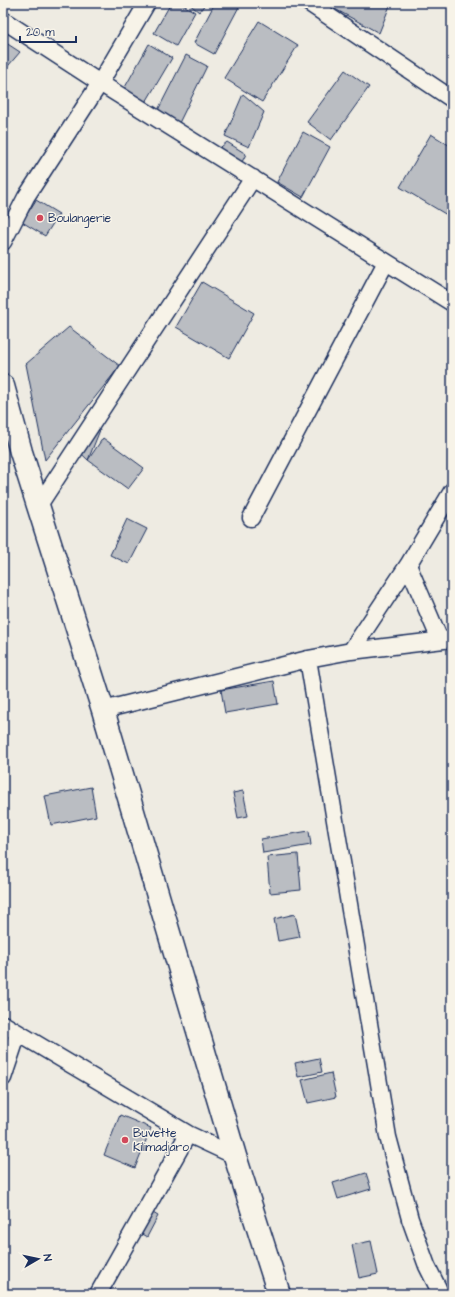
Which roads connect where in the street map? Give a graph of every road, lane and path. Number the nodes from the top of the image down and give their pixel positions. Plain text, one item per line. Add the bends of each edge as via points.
1 (147, 3) edge
2 (309, 3) edge
3 (3, 20) edge
4 (100, 83) junction
5 (452, 99) edge
6 (253, 178) junction
7 (3, 242) edge
8 (386, 262) junction
9 (451, 301) edge
10 (3, 386) edge
11 (452, 491) edge
12 (39, 505) junction
13 (251, 518) dead end
14 (408, 565) junction
15 (446, 639) edge
16 (351, 651) junction
17 (308, 659) junction
18 (103, 710) junction
19 (3, 1024) edge
20 (18, 1033) junction
21 (3, 1078) edge
22 (188, 1134) junction
23 (235, 1156) junction
24 (98, 1294) edge
25 (279, 1294) edge
26 (440, 1294) edge

1 - 4 street
2 - 5 street
3 - 4 street
4 - 6 street
4 - 7 street via 26,197
6 - 8 street
6 - 12 street
8 - 9 street
8 - 13 street
10 - 12 main road
11 - 14 street
12 - 18 main road
14 - 15 street
14 - 16 street
15 - 16 street
16 - 17 street
17 - 18 street
17 - 26 street via 388,1137 410,1219
18 - 23 main road
19 - 20 street
20 - 21 street
20 - 22 street
22 - 23 street
22 - 24 street
23 - 25 main road

